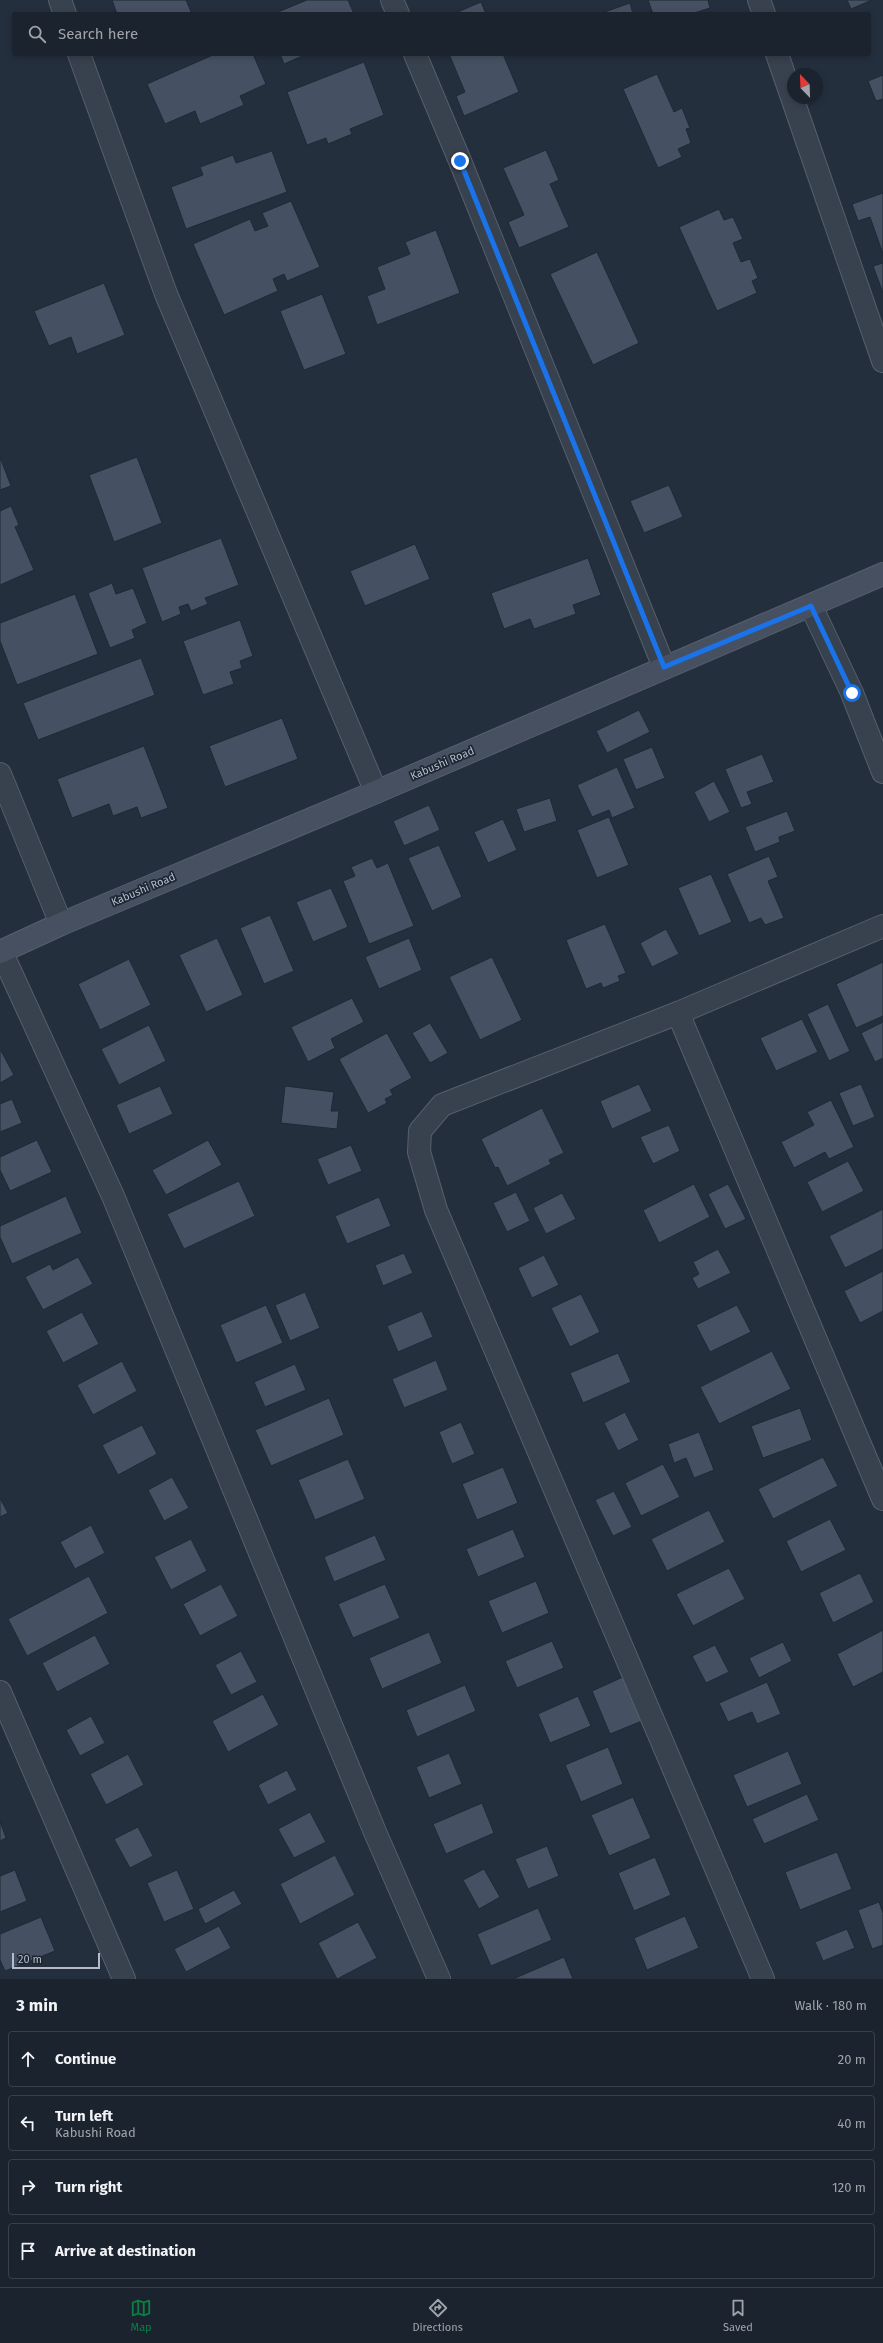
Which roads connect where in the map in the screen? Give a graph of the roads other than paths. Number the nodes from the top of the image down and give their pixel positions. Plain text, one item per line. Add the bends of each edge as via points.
1 (60, 0) edge
2 (392, 0) edge
3 (759, 0) edge
4 (64, 12) edge
5 (397, 12) edge
6 (763, 12) edge
7 (80, 56) edge
8 (416, 56) edge
9 (778, 56) edge
10 (883, 361) edge
11 (883, 574) edge
12 (811, 606) junction
13 (664, 667) junction
14 (883, 772) edge
15 (0, 774) edge
16 (376, 792) junction
17 (61, 924) junction
18 (883, 926) edge
19 (1, 951) edge
20 (678, 1013) junction
21 (883, 1499) edge
22 (0, 1692) edge
23 (124, 1979) edge
24 (439, 1979) edge
25 (763, 1979) edge

1 - 4 street
2 - 5 street
3 - 6 street
7 - 16 street via 166,294
8 - 13 street
9 - 10 street
11 - 12 main road, Kabushi Road
12 - 13 main road, Kabushi Road
12 - 14 street via 852,693
13 - 16 main road, Kabushi Road
15 - 17 street
16 - 17 main road, Kabushi Road
17 - 19 main road, Kabushi Road
18 - 20 street
19 - 24 street via 113,1196 372,1825
20 - 21 street
20 - 25 street via 442,1105 420,1131 418,1152 436,1210
22 - 23 street

